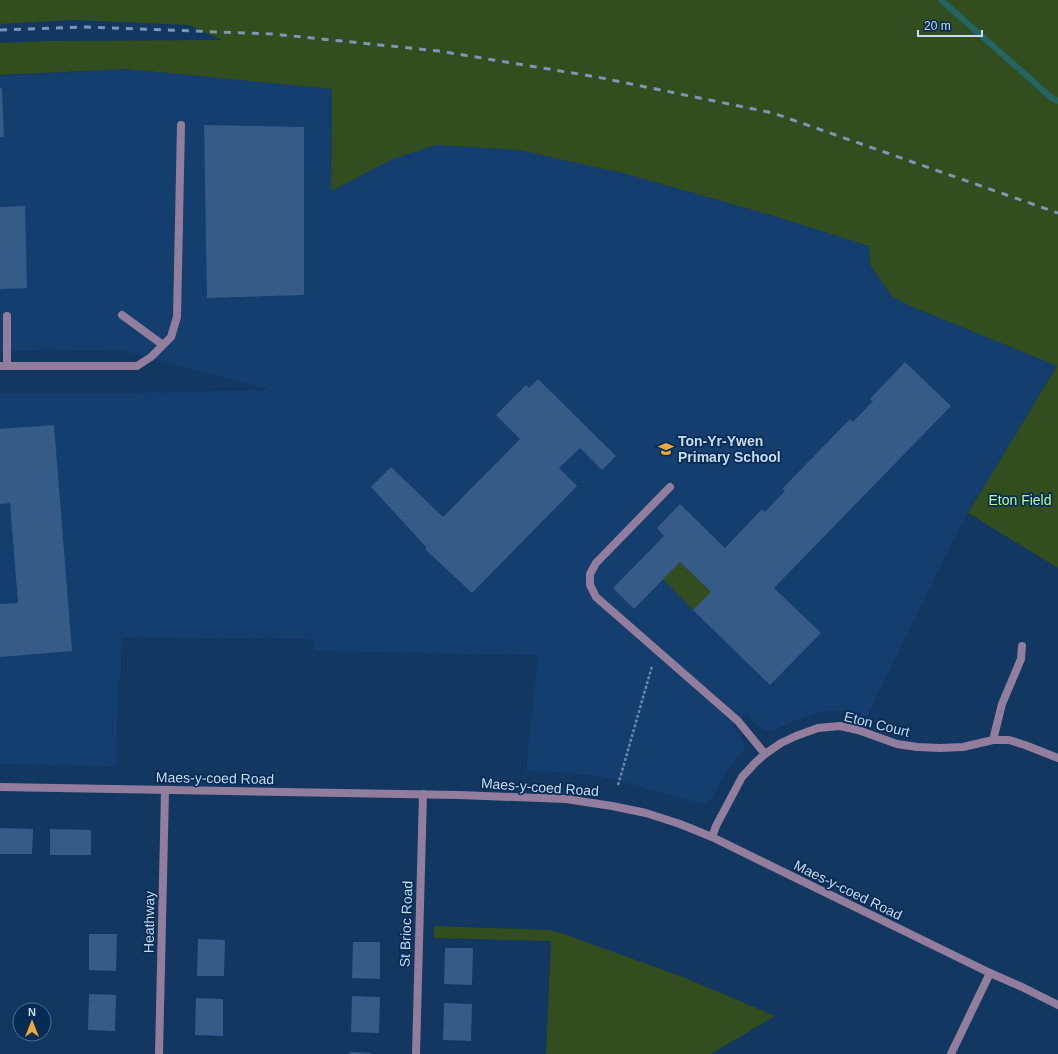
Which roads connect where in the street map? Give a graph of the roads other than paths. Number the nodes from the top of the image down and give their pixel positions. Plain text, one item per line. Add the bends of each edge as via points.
1 (182, 125) dead end
2 (122, 315) dead end
3 (7, 316) dead end
4 (163, 345) junction
5 (4, 366) edge
6 (670, 487) dead end
7 (1022, 646) dead end
8 (993, 740) junction
9 (765, 754) junction
10 (1058, 758) edge
11 (0, 787) edge
12 (165, 790) junction
13 (423, 794) junction
14 (712, 837) junction
15 (990, 973) junction
16 (1058, 1005) edge
17 (159, 1054) edge
18 (416, 1054) edge
19 (951, 1054) edge

1 - 4 street via 177,317 171,337
2 - 4 street
3 - 5 street
4 - 5 street via 137,366
6 - 9 street via 596,562 590,574 590,585 596,597 738,721
7 - 8 street via 1021,659 1002,704
8 - 9 street, Eton Court via 963,746 917,747 897,744 840,726 818,728 796,736
8 - 10 street, Eton Court via 1008,740
9 - 14 street, Eton Court via 742,777
11 - 12 street, Maes-y-coed Road
12 - 13 street, Maes-y-coed Road
12 - 17 street, Heathway
13 - 14 street, Maes-y-coed Road via 566,799 595,803 665,818
13 - 18 street, St Brioc Road
14 - 15 street, Maes-y-coed Road
15 - 16 street, Maes-y-coed Road
15 - 19 street

